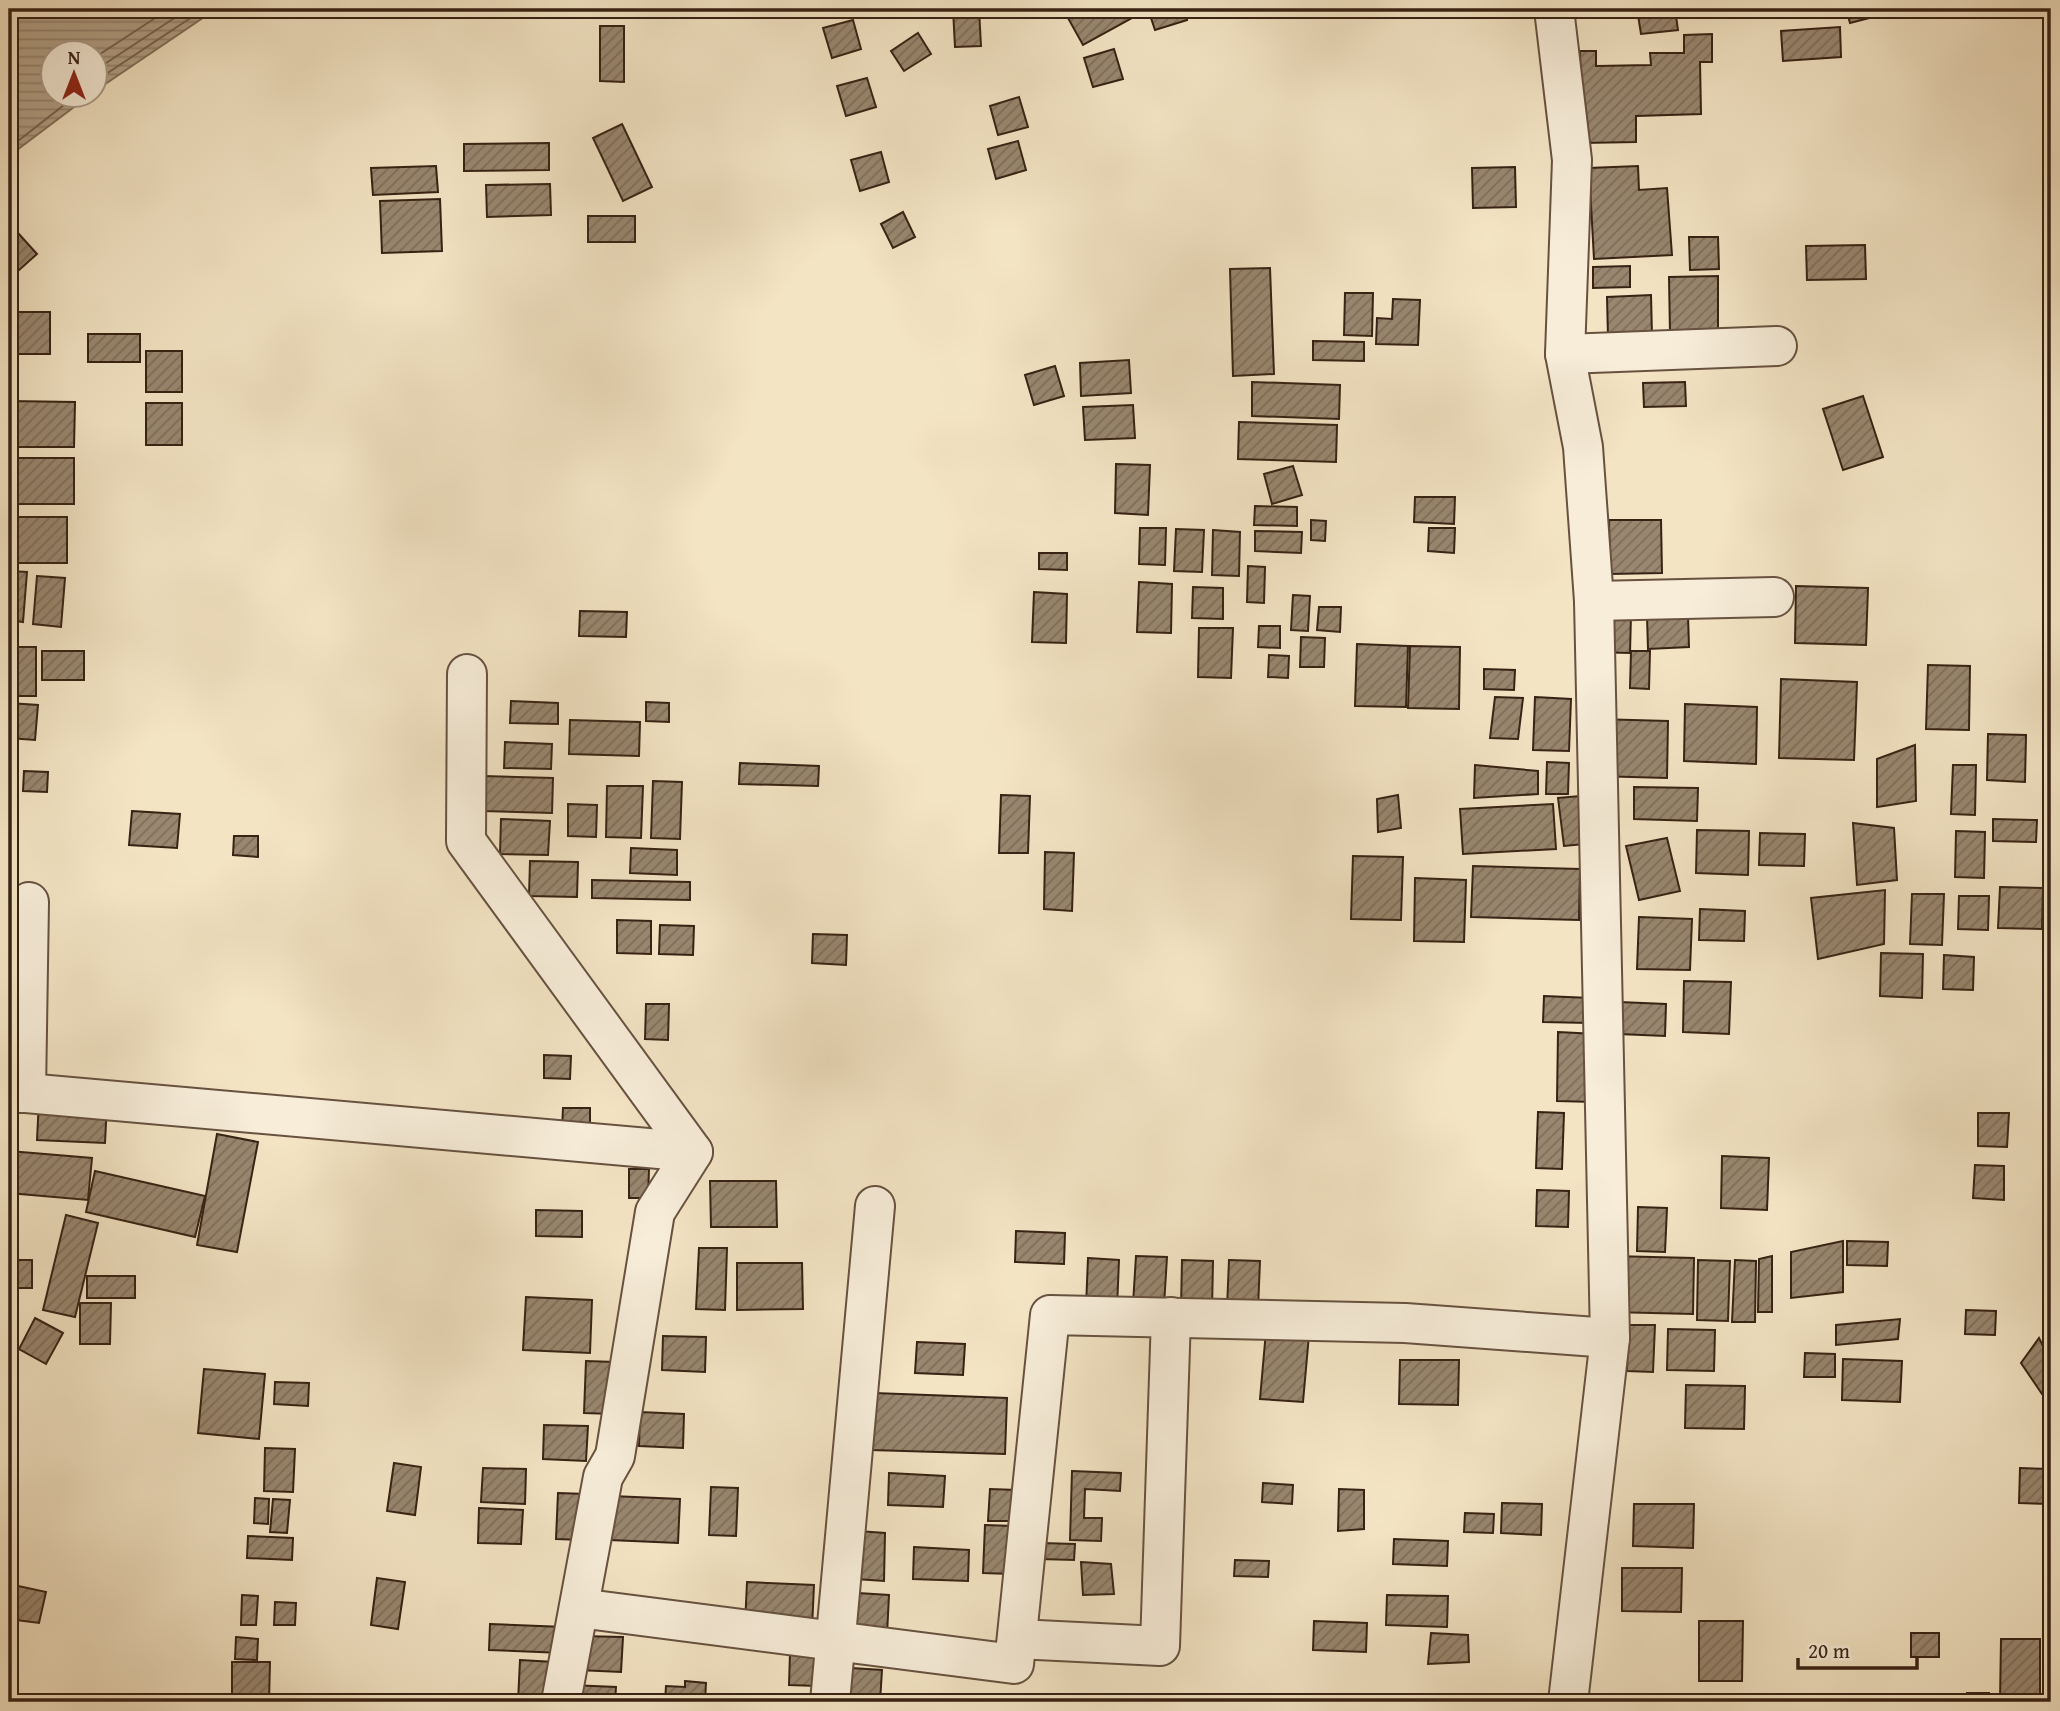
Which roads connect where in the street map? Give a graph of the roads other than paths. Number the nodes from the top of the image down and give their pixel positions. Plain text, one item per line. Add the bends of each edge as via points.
1 (1554, 9) edge
2 (1777, 346) dead end
3 (1564, 354) junction
4 (1774, 597) dead end
5 (1594, 601) junction
6 (467, 674) dead end
7 (29, 902) dead end
8 (17, 1093) edge
9 (693, 1152) junction
10 (874, 1206) dead end
11 (1171, 1317) junction
12 (1609, 1339) junction
13 (579, 1608) junction
14 (1017, 1639) junction
15 (836, 1641) junction
16 (561, 1702) edge
17 (830, 1702) edge
18 (1567, 1702) edge

1 - 3 street via 1572,160
2 - 3 street
3 - 5 street via 1583,447
4 - 5 street
5 - 12 street
6 - 9 street via 466,841
7 - 8 street
8 - 9 street
9 - 13 street via 655,1212 615,1456 603,1477
10 - 15 street
11 - 12 street via 1405,1323
11 - 14 street via 1050,1315
11 - 14 street via 1160,1646
12 - 18 street
13 - 15 street
13 - 16 street
14 - 15 street via 1014,1664
15 - 17 street

